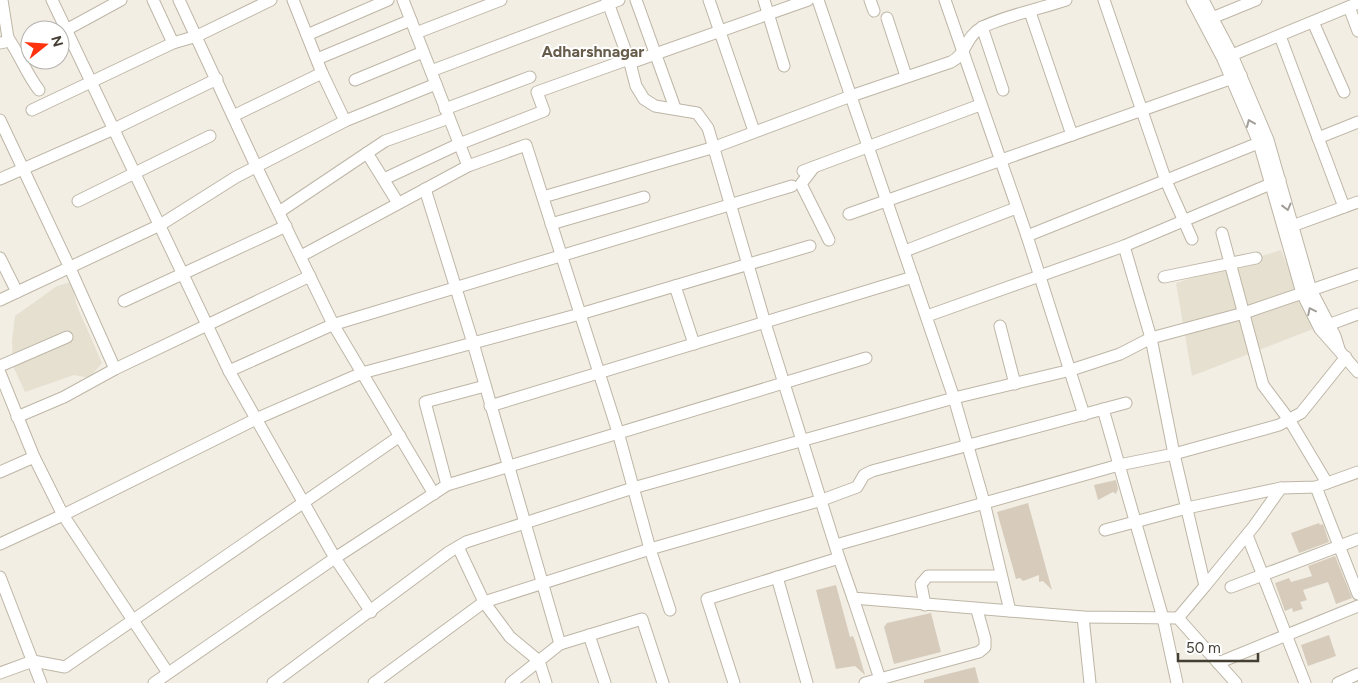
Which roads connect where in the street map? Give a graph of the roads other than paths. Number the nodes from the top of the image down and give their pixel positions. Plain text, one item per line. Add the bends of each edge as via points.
1 (2, 0) edge
2 (52, 0) edge
3 (121, 0) edge
4 (153, 0) edge
5 (179, 0) edge
6 (271, 0) edge
7 (293, 0) edge
8 (388, 0) edge
9 (403, 0) edge
10 (501, 0) edge
11 (636, 0) edge
12 (709, 0) edge
13 (764, 0) edge
14 (808, 0) edge
15 (818, 0) edge
16 (870, 0) edge
17 (945, 0) edge
18 (1066, 0) edge
19 (1104, 0) edge
20 (1192, 0) edge
21 (1203, 0) edge
22 (1256, 0) edge
23 (611, 1) edge
24 (1353, 5) edge
25 (874, 11) dead end
26 (1030, 12) junction
27 (769, 14) junction
28 (887, 18) dead end
29 (1212, 18) junction
30 (61, 20) edge
31 (411, 20) junction
32 (1313, 22) junction
33 (982, 27) junction
34 (70, 28) edge
35 (720, 31) junction
36 (1358, 31) edge
37 (416, 33) junction
38 (307, 35) junction
39 (198, 36) junction
40 (1280, 36) junction
41 (70, 38) edge
42 (4, 40) edge
43 (173, 43) junction
44 (423, 52) junction
45 (656, 54) junction
46 (963, 54) junction
47 (1232, 55) junction
48 (318, 59) junction
49 (630, 61) junction
50 (784, 66) dead end
51 (431, 71) junction
52 (322, 73) junction
53 (906, 76) junction
54 (530, 77) dead end
55 (1236, 77) junction
56 (217, 79) junction
57 (355, 80) dead end
58 (93, 83) junction
59 (436, 84) junction
60 (39, 90) dead end
61 (1003, 90) dead end
62 (1344, 92) dead end
63 (852, 96) junction
64 (980, 105) junction
65 (675, 108) junction
66 (32, 110) dead end
67 (1141, 110) junction
68 (447, 114) junction
69 (233, 116) junction
70 (0, 120) edge
71 (345, 121) junction
72 (1358, 122) edge
73 (114, 129) junction
74 (754, 131) junction
75 (1072, 135) junction
76 (210, 136) dead end
77 (1318, 138) junction
78 (1263, 142) junction
79 (460, 144) junction
80 (715, 147) junction
81 (869, 147) junction
82 (367, 153) junction
83 (999, 161) junction
84 (256, 166) junction
85 (468, 166) junction
86 (23, 169) junction
87 (134, 172) junction
88 (0, 179) edge
89 (384, 179) junction
90 (1166, 181) junction
91 (1276, 181) junction
92 (792, 186) dead end
93 (425, 189) junction
94 (543, 197) junction
95 (644, 197) dead end
96 (78, 201) dead end
97 (888, 201) junction
98 (1358, 202) edge
99 (398, 203) junction
100 (730, 206) junction
101 (1016, 208) junction
102 (1344, 208) junction
103 (279, 212) junction
104 (849, 214) dead end
105 (1182, 220) junction
106 (551, 224) junction
107 (160, 225) junction
108 (286, 226) junction
109 (1292, 226) junction
110 (1222, 233) dead end
111 (1027, 236) junction
112 (1192, 239) dead end
113 (829, 240) dead end
114 (810, 246) dead end
115 (1124, 246) junction
116 (905, 251) junction
117 (301, 256) junction
118 (562, 256) junction
119 (0, 258) edge
120 (1256, 258) dead end
121 (748, 264) junction
122 (1230, 264) junction
123 (70, 266) junction
124 (183, 274) junction
125 (1358, 274) edge
126 (310, 276) junction
127 (1039, 276) junction
128 (1164, 276) dead end
129 (913, 277) junction
130 (675, 286) junction
131 (456, 288) junction
132 (17, 292) junction
133 (1307, 292) junction
134 (0, 300) edge
135 (124, 302) dead end
136 (1244, 313) junction
137 (580, 314) junction
138 (1358, 314) edge
139 (927, 316) junction
140 (765, 323) junction
141 (334, 324) junction
142 (207, 325) junction
143 (1328, 325) junction
144 (1000, 326) dead end
145 (67, 337) dead end
146 (1151, 338) junction
147 (473, 343) junction
148 (694, 344) junction
149 (1342, 353) junction
150 (866, 358) dead end
151 (0, 366) edge
152 (115, 369) junction
153 (1071, 370) junction
154 (229, 371) junction
155 (598, 372) junction
156 (1358, 372) edge
157 (0, 373) edge
158 (362, 373) junction
159 (785, 382) junction
160 (1015, 384) junction
161 (485, 386) junction
162 (954, 398) junction
163 (1126, 403) dead end
164 (5, 405) edge
165 (490, 406) junction
166 (1103, 409) junction
167 (1084, 415) junction
168 (17, 417) junction
169 (256, 419) junction
170 (1290, 421) junction
171 (618, 432) junction
172 (400, 436) junction
173 (804, 440) junction
174 (967, 444) junction
175 (1174, 454) junction
176 (34, 458) junction
177 (1119, 465) junction
178 (507, 466) junction
179 (0, 472) edge
180 (1358, 472) edge
181 (447, 485) junction
182 (1321, 486) junction
183 (633, 488) junction
184 (1282, 488) junction
185 (434, 494) junction
186 (822, 500) junction
187 (303, 502) junction
188 (984, 502) junction
189 (1187, 508) junction
190 (63, 515) junction
191 (1136, 522) junction
192 (524, 524) junction
193 (1105, 530) dead end
194 (1247, 535) junction
195 (1358, 539) edge
196 (0, 544) edge
197 (836, 545) junction
198 (1339, 546) junction
199 (458, 547) junction
200 (650, 549) junction
201 (335, 558) junction
202 (839, 558) junction
203 (1262, 575) junction
204 (1002, 576) junction
205 (0, 577) edge
206 (776, 577) junction
207 (540, 584) junction
208 (1205, 586) junction
209 (1231, 587) dead end
210 (1358, 594) edge
211 (853, 598) junction
212 (484, 602) junction
213 (11, 604) junction
214 (925, 605) junction
215 (1358, 606) edge
216 (0, 609) edge
217 (670, 610) dead end
218 (977, 610) junction
219 (1010, 611) junction
220 (371, 612) junction
221 (1083, 617) junction
222 (1163, 618) junction
223 (1178, 618) junction
224 (133, 620) junction
225 (589, 635) junction
226 (1286, 635) junction
227 (560, 644) junction
228 (33, 661) junction
229 (539, 661) junction
230 (1218, 663) junction
231 (0, 673) edge
232 (168, 673) junction
233 (1358, 674) edge
234 (880, 679) junction
235 (41, 683) edge
236 (154, 683) edge
237 (273, 683) edge
238 (374, 683) edge
239 (511, 683) edge
240 (546, 683) edge
241 (605, 683) edge
242 (663, 683) edge
243 (734, 683) edge
244 (807, 683) edge
245 (865, 683) edge
246 (1090, 683) edge
247 (1176, 683) edge
248 (1236, 683) edge
249 (1305, 683) edge
250 (1338, 683) edge

1 - 42 street
2 - 30 street
3 - 34 street
4 - 43 street
5 - 39 street
6 - 39 street
7 - 38 street
8 - 38 street
9 - 31 street
10 - 37 street
11 - 45 street
12 - 35 street
13 - 27 street
14 - 27 street
15 - 63 street
16 - 25 street
17 - 46 street
18 - 26 street
19 - 67 street
20 - 55 street
21 - 29 street
22 - 29 street
23 - 49 street
23 - 51 street
24 - 32 street
24 - 36 street
26 - 33 street
26 - 75 street
27 - 35 street
27 - 50 street
28 - 53 street
29 - 47 street
31 - 37 street
31 - 48 street
32 - 40 street
32 - 62 street
33 - 46 street via 969,37
33 - 61 street
35 - 45 street
35 - 74 street
37 - 44 street
38 - 48 street
39 - 43 street
39 - 56 street
40 - 47 street
40 - 77 street
41 - 58 street
42 - 60 street via 23,59
43 - 58 street
44 - 51 street
44 - 57 street
45 - 49 street
45 - 65 street
46 - 53 street via 951,62
46 - 64 street
47 - 55 street
48 - 52 street
49 - 65 street via 636,86 644,99 654,106
49 - 79 street via 537,92 544,111
51 - 59 street
52 - 69 street
52 - 71 street
53 - 63 street
54 - 68 street
55 - 67 street
55 - 78 street
56 - 69 street
56 - 73 street
58 - 66 street
58 - 73 street
59 - 68 street
59 - 71 street
63 - 74 street
63 - 81 street
64 - 81 street
64 - 83 street
65 - 80 street via 701,116
67 - 75 street
67 - 90 street
68 - 79 street
68 - 82 street via 385,141
69 - 84 street
70 - 86 street
71 - 84 street
72 - 77 street
73 - 86 street
73 - 87 street
74 - 80 street
75 - 83 street
76 - 87 street
77 - 102 street
78 - 90 street
78 - 91 street
79 - 85 street
79 - 89 street
80 - 94 street
80 - 100 street
81 - 97 street
81 - 113 street via 808,169 801,184
82 - 89 street
82 - 103 street
83 - 97 street
83 - 101 street
84 - 103 street
84 - 107 street
85 - 93 street
85 - 94 street via 526,145
86 - 88 street
86 - 123 street
87 - 96 street
87 - 107 street
89 - 99 street
90 - 105 street
90 - 111 street
91 - 105 street
91 -> 109 street
91 - 133 street
92 - 100 street
93 - 99 street
93 - 131 street
94 - 106 street
95 - 106 street
97 - 104 street
97 - 116 street
98 - 102 street
99 - 117 street
100 - 118 street
100 - 121 street
101 - 111 street
101 - 116 street
102 - 109 street
103 - 108 street
105 - 112 street
105 - 115 street
106 - 118 street
107 - 123 street
107 - 124 street
108 - 117 street
108 - 124 street
109 - 133 street
110 - 122 street
111 - 127 street
114 - 121 street
115 - 127 street
115 - 146 street
116 - 129 street
117 - 126 street
118 - 131 street
118 - 137 street
119 - 132 street
120 - 122 street
121 - 130 street
121 - 140 street
122 - 128 street
122 - 136 street
123 - 132 street
123 - 152 street
124 - 135 street
124 - 142 street
125 - 133 street
126 - 141 street
126 - 142 street
127 - 139 street
127 - 153 street
129 - 139 street
129 - 140 street
130 - 137 street
130 - 148 street
131 - 141 street
131 - 147 street
132 - 134 street
133 - 136 street
133 - 143 street
149 -> 133 street via 1320,329
136 - 146 street
136 - 170 street via 1263,385
137 - 147 street
137 - 155 street
138 - 143 street
139 - 162 street
140 - 148 street
140 - 159 street
141 - 154 street
141 - 158 street
142 - 152 street
142 - 154 street
143 - 149 street
144 - 160 street
145 - 151 street
146 - 153 street via 1120,354
146 - 175 street
147 - 158 street
147 - 161 street
148 - 155 street
149 - 156 street
149 - 170 street via 1301,413
150 - 159 street
152 - 168 street via 64,397
153 - 160 street
153 - 167 street
154 - 169 street
155 - 165 street
155 - 171 street
157 - 164 street
158 - 169 street
158 - 172 street
159 - 171 street
159 - 173 street
160 - 162 street
161 - 165 street
161 - 181 street via 425,402
162 - 173 street
162 - 174 street
163 - 166 street
164 - 168 street
165 - 178 street
166 - 167 street
166 - 177 street
167 - 174 street
168 - 176 street
169 - 187 street
169 - 190 street
170 - 175 street
170 - 182 street
171 - 178 street
171 - 183 street
172 - 185 street
172 - 187 street
173 - 183 street
173 - 186 street
174 - 186 street via 872,471 864,475 857,487
174 - 188 street
175 - 177 street
175 - 189 street
176 - 179 street
176 - 190 street
177 - 188 street
177 - 191 street
178 - 181 street
178 - 192 street
180 - 182 street
181 - 185 street
182 - 184 street
182 - 198 street
183 - 192 street
183 - 200 street
184 - 189 street
184 - 194 street
185 - 201 street
186 - 197 street
186 - 200 street
187 - 201 street
187 - 224 street
188 - 197 street
188 - 204 street
189 - 191 street
189 - 208 street
190 - 196 street
190 - 224 street
191 - 193 street
191 - 222 street
192 - 199 street via 484,535
192 - 207 street
194 - 203 street
194 - 208 street
195 - 198 street
197 - 202 street
198 - 203 street
198 - 210 street
199 - 212 street
199 - 220 street
200 - 207 street
200 - 217 street
201 - 220 street
201 - 232 street
202 - 206 street
202 - 211 street
203 - 209 street
203 - 226 street
204 - 214 street via 928,576 921,584
204 - 219 street
205 - 213 street
206 - 243 street via 707,599
206 - 244 street
207 - 212 street
207 - 227 street
208 - 223 street
211 - 214 street
211 - 234 street
212 - 229 street via 510,637
212 - 238 street
213 - 216 street
213 - 228 street
214 - 218 street
215 - 226 street
218 - 219 street
218 - 234 street via 985,648
219 - 221 street
220 - 237 street
221 - 222 street
221 - 246 street
222 - 223 street
222 - 247 street
223 - 230 street
224 - 228 street via 65,667
224 - 232 street
225 - 227 street
225 - 241 street
225 - 242 street via 642,619
226 - 230 street
226 - 249 street
227 - 229 street
228 - 231 street
228 - 235 street
229 - 239 street
229 - 240 street
230 - 248 street
232 - 236 street
233 - 250 street
234 - 245 street

